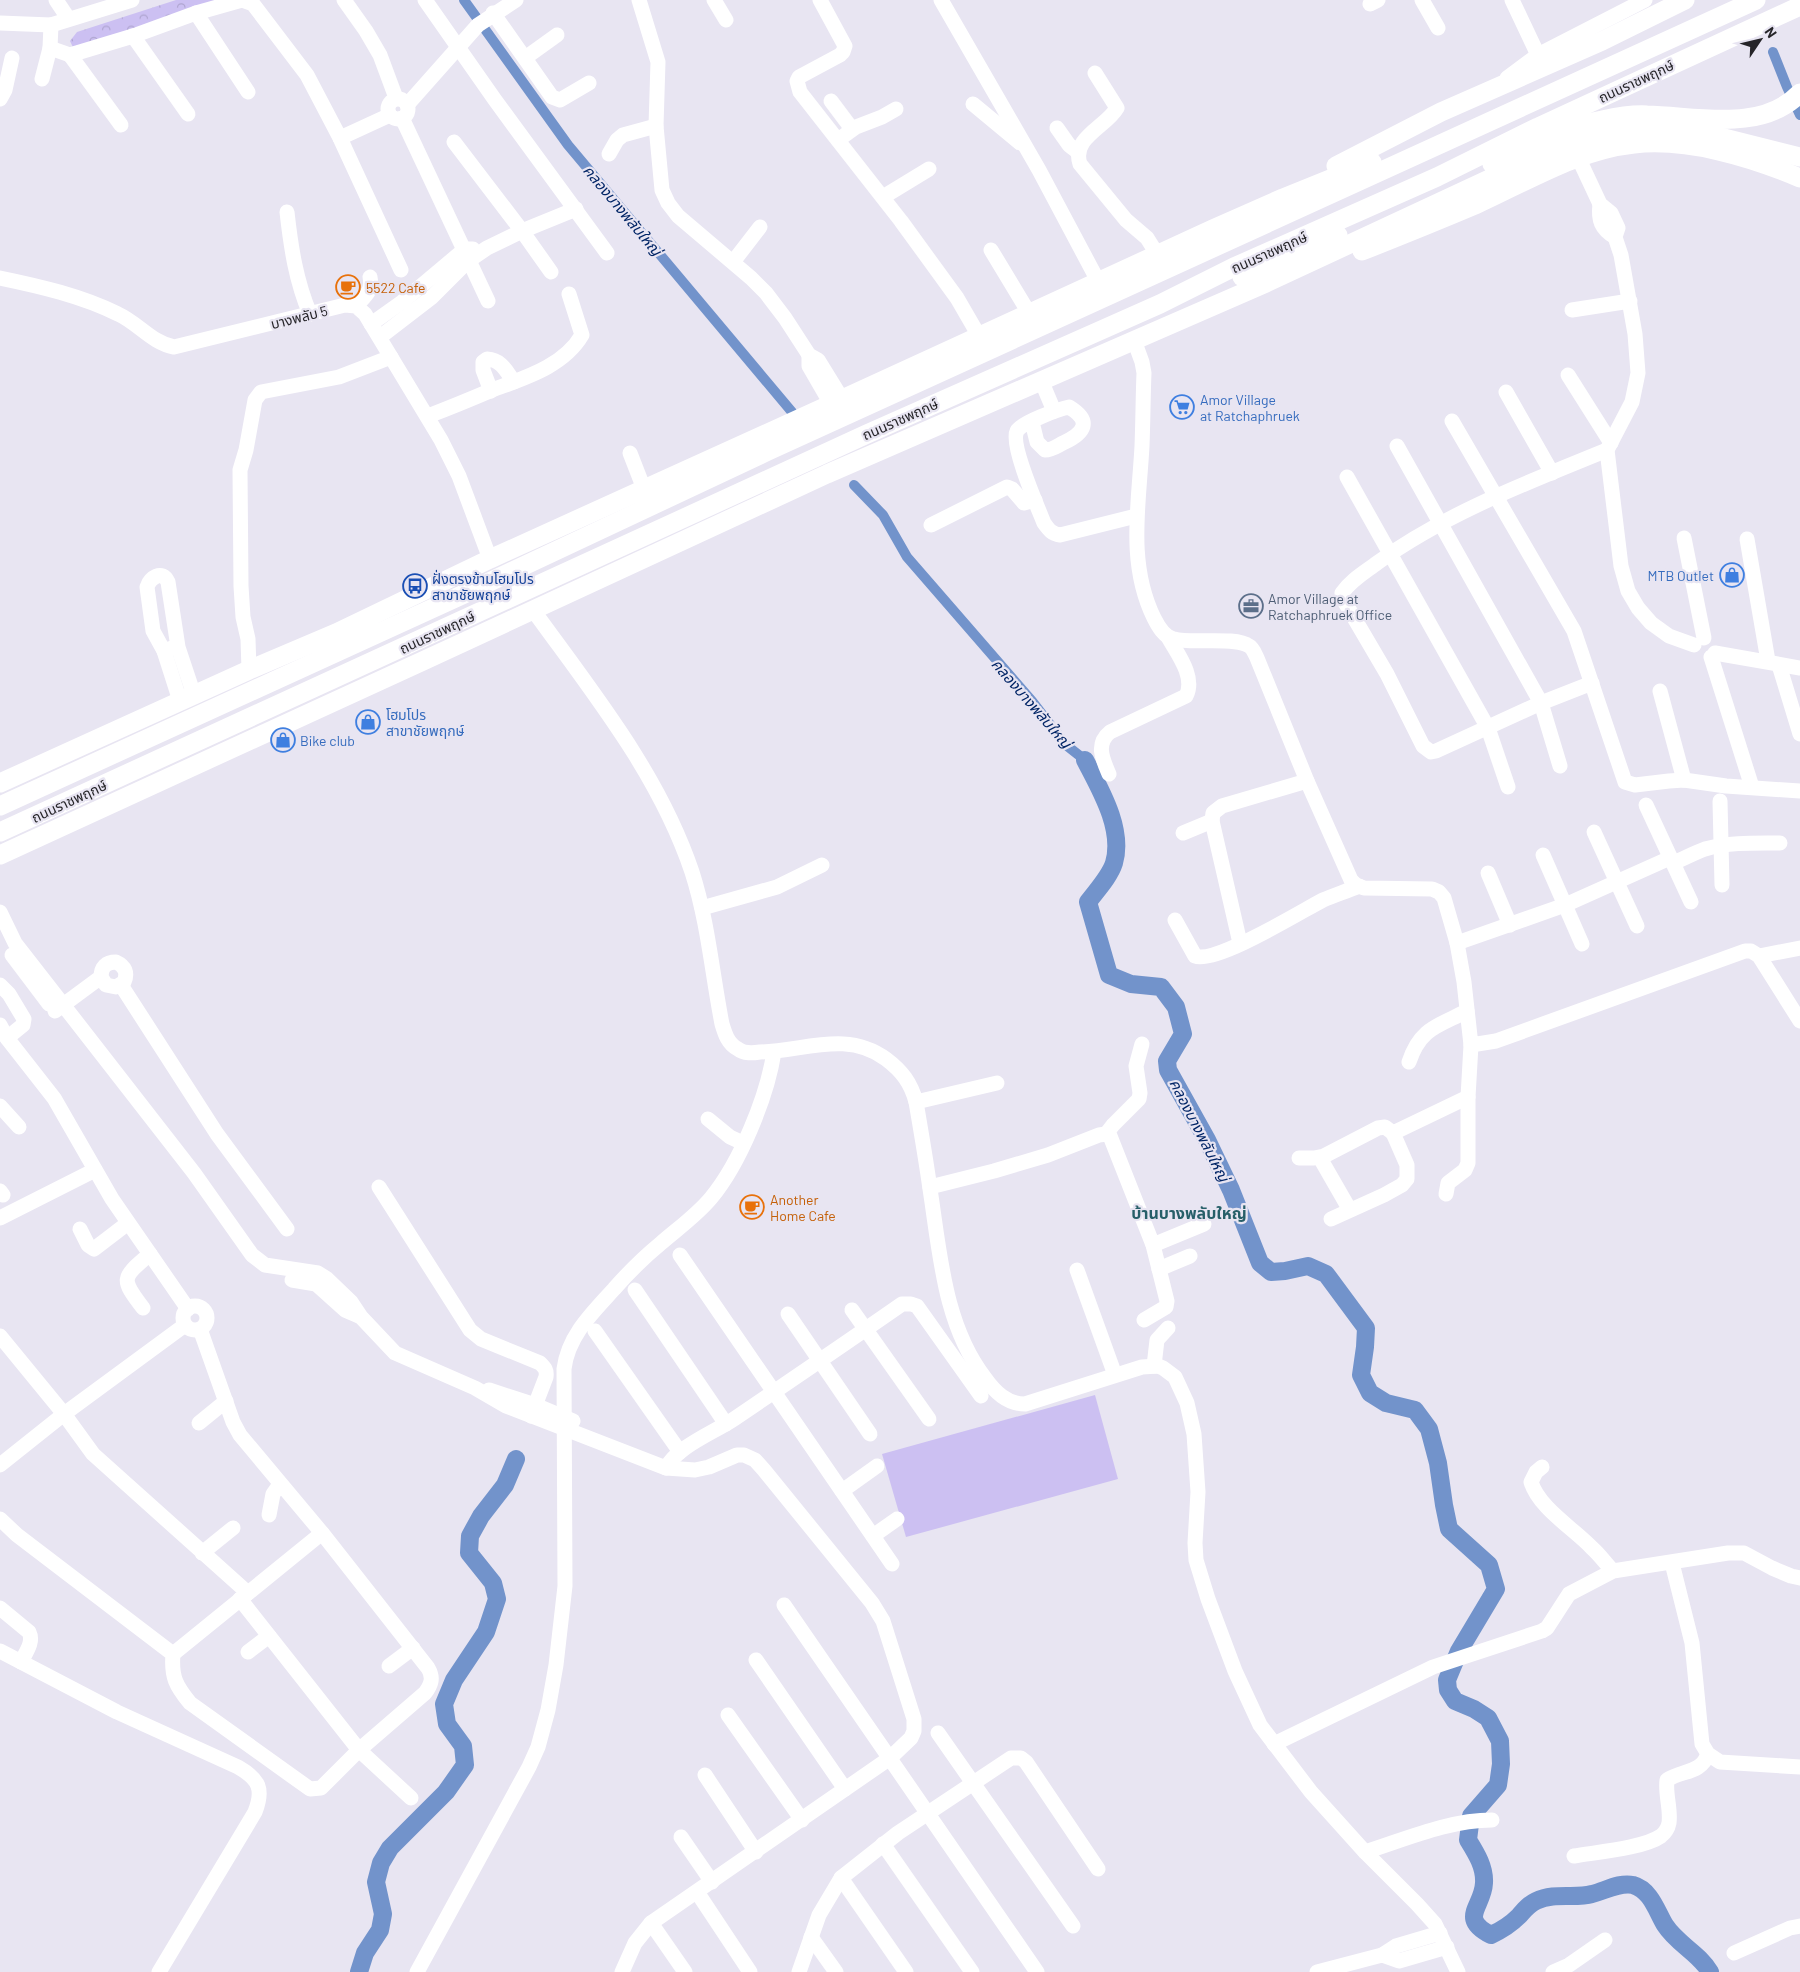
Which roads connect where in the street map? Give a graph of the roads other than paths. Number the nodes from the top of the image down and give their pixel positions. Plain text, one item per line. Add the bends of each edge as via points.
1 (56, 0) edge
2 (132, 0) edge
3 (344, 0) edge
4 (425, 0) edge
5 (639, 0) edge
6 (714, 0) edge
7 (820, 0) edge
8 (941, 0) edge
9 (1422, 0) edge
10 (1512, 0) edge
11 (1645, 0) edge
12 (1738, 0) edge
13 (1756, 0) edge
14 (1777, 0) edge
15 (513, 1) edge
16 (1684, 1) edge
17 (1800, 6) edge
18 (196, 13) junction
19 (493, 13) junction
20 (1800, 14) edge
21 (68, 18) junction
22 (726, 20) dead end
23 (0, 23) edge
24 (51, 25) junction
25 (1438, 28) dead end
26 (557, 34) dead end
27 (133, 36) junction
28 (50, 48) junction
29 (459, 48) junction
30 (70, 55) junction
31 (1538, 56) junction
32 (12, 58) dead end
33 (525, 58) junction
34 (1095, 73) dead end
35 (42, 79) dead end
36 (589, 83) dead end
37 (1498, 86) junction
38 (248, 92) dead end
39 (1800, 93) edge
40 (0, 99) edge
41 (830, 101) dead end
42 (974, 104) dead end
43 (399, 109) junction
44 (896, 110) dead end
45 (188, 114) dead end
46 (121, 125) dead end
47 (656, 126) junction
48 (1057, 128) dead end
49 (852, 129) junction
50 (340, 138) junction
51 (838, 140) junction
52 (454, 142) dead end
53 (1025, 146) junction
54 (1078, 152) junction
55 (609, 154) dead end
56 (1578, 157) junction
57 (1800, 157) edge
58 (929, 169) dead end
59 (1800, 178) edge
60 (883, 197) junction
61 (1284, 198) junction
62 (576, 209) junction
63 (287, 212) dead end
64 (760, 226) dead end
65 (522, 231) junction
66 (991, 250) dead end
67 (607, 253) dead end
68 (1157, 254) junction
69 (467, 255) junction
70 (733, 262) junction
71 (401, 270) dead end
72 (551, 272) dead end
73 (370, 277) dead end
74 (0, 278) edge
75 (1098, 281) junction
76 (1266, 283) junction
77 (570, 294) dead end
78 (488, 300) dead end
79 (1630, 301) junction
80 (1160, 304) junction
81 (356, 306) junction
82 (1572, 310) dead end
83 (1029, 313) junction
84 (310, 314) junction
85 (376, 330) junction
86 (979, 336) junction
87 (1134, 340) junction
88 (391, 357) junction
89 (1568, 375) dead end
90 (1041, 380) junction
91 (514, 382) junction
92 (491, 391) junction
93 (1506, 392) dead end
94 (832, 404) junction
95 (1054, 411) junction
96 (428, 416) junction
97 (1452, 421) dead end
98 (1032, 422) junction
99 (867, 434) junction
100 (1397, 446) dead end
101 (1609, 446) junction
102 (766, 452) junction
103 (630, 453) dead end
104 (1552, 472) junction
105 (1347, 477) dead end
106 (644, 489) junction
107 (786, 492) junction
108 (1496, 496) junction
109 (1035, 500) junction
110 (1136, 516) junction
111 (1441, 524) junction
112 (931, 525) dead end
113 (1684, 538) dead end
114 (1747, 539) dead end
115 (1390, 554) junction
116 (490, 559) junction
117 (464, 594) junction
118 (533, 610) junction
119 (336, 633) junction
120 (1170, 638) junction
121 (1699, 642) junction
122 (171, 649) dead end
123 (1713, 655) junction
124 (1774, 663) junction
125 (1800, 668) edge
126 (249, 670) junction
127 (1592, 684) junction
128 (1660, 691) dead end
129 (187, 698) junction
130 (1541, 703) junction
131 (1488, 728) junction
132 (1800, 734) edge
133 (1560, 766) dead end
134 (1108, 774) dead end
135 (1684, 780) junction
136 (1307, 781) junction
137 (0, 783) edge
138 (1508, 787) dead end
139 (1752, 787) junction
140 (1800, 790) edge
141 (1720, 801) dead end
142 (1646, 805) dead end
143 (0, 806) edge
144 (1212, 820) junction
145 (0, 832) edge
146 (1594, 832) dead end
147 (1183, 833) dead end
148 (1780, 843) dead end
149 (1722, 846) junction
150 (0, 855) edge
151 (1542, 855) dead end
152 (1671, 861) junction
153 (822, 865) dead end
154 (1488, 873) dead end
155 (1617, 882) junction
156 (1359, 886) junction
157 (1722, 886) dead end
158 (1691, 902) dead end
159 (1564, 905) junction
160 (702, 908) junction
161 (0, 912) edge
162 (1175, 920) dead end
163 (1510, 925) junction
164 (1637, 926) dead end
165 (1467, 940) junction
166 (8, 943) edge
167 (1240, 944) junction
168 (1582, 944) dead end
169 (1800, 948) edge
170 (1759, 956) junction
171 (0, 985) edge
172 (1467, 1010) junction
173 (62, 1012) junction
174 (1800, 1022) edge
175 (4, 1032) edge
176 (1142, 1044) dead end
177 (1471, 1044) junction
178 (774, 1052) junction
179 (1410, 1062) dead end
180 (997, 1083) dead end
181 (1468, 1097) junction
182 (916, 1102) junction
183 (0, 1106) edge
184 (708, 1119) dead end
185 (20, 1126) dead end
186 (1393, 1133) junction
187 (1106, 1134) junction
188 (743, 1143) junction
189 (1300, 1158) dead end
190 (1320, 1158) junction
191 (95, 1170) junction
192 (930, 1186) junction
193 (379, 1187) dead end
194 (1446, 1194) dead end
195 (1347, 1206) dead end
196 (0, 1218) edge
197 (1330, 1219) dead end
198 (128, 1223) junction
199 (1204, 1224) dead end
200 (287, 1229) dead end
201 (80, 1230) dead end
202 (1153, 1245) junction
203 (150, 1254) junction
204 (680, 1255) dead end
205 (1190, 1256) dead end
206 (1159, 1269) junction
207 (1077, 1270) dead end
208 (635, 1290) dead end
209 (143, 1308) dead end
210 (188, 1308) junction
211 (852, 1310) dead end
212 (788, 1314) dead end
213 (1144, 1320) dead end
214 (185, 1326) junction
215 (1168, 1328) dead end
216 (200, 1329) junction
217 (865, 1329) junction
218 (594, 1331) dead end
219 (0, 1336) edge
220 (820, 1361) junction
221 (1154, 1366) junction
222 (1115, 1376) junction
223 (774, 1392) junction
224 (981, 1396) dead end
225 (226, 1401) junction
226 (533, 1410) junction
227 (64, 1414) junction
228 (929, 1419) dead end
229 (198, 1423) dead end
230 (726, 1424) junction
231 (565, 1429) junction
232 (870, 1434) dead end
233 (674, 1462) junction
234 (0, 1465) edge
235 (877, 1466) dead end
236 (1542, 1467) dead end
237 (280, 1484) junction
238 (842, 1491) junction
239 (269, 1515) dead end
240 (0, 1518) edge
241 (897, 1519) dead end
242 (233, 1528) dead end
243 (322, 1533) junction
244 (873, 1536) junction
245 (202, 1553) junction
246 (1672, 1563) junction
247 (892, 1564) dead end
248 (1613, 1572) junction
249 (1800, 1578) edge
250 (244, 1596) junction
251 (784, 1605) dead end
252 (0, 1608) edge
253 (269, 1636) junction
254 (413, 1648) junction
255 (0, 1651) edge
256 (248, 1652) dead end
257 (174, 1654) junction
258 (756, 1660) dead end
259 (21, 1662) junction
260 (389, 1666) dead end
261 (728, 1715) dead end
262 (938, 1733) dead end
263 (1274, 1744) junction
264 (359, 1750) junction
265 (1708, 1754) junction
266 (890, 1758) junction
267 (1800, 1767) edge
268 (705, 1776) dead end
269 (973, 1782) junction
270 (845, 1789) junction
271 (411, 1798) dead end
272 (928, 1814) junction
273 (802, 1820) junction
274 (1485, 1820) dead end
275 (681, 1837) dead end
276 (883, 1844) junction
277 (756, 1852) junction
278 (1365, 1852) junction
279 (1574, 1856) dead end
280 (1098, 1869) dead end
281 (841, 1878) junction
282 (712, 1882) junction
283 (697, 1892) junction
284 (651, 1923) junction
285 (1072, 1926) dead end
286 (1800, 1926) edge
287 (1438, 1929) junction
288 (811, 1937) junction
289 (1605, 1940) dead end
290 (1447, 1947) junction
291 (1734, 1952) dead end
292 (1382, 1955) junction
293 (159, 1972) edge
294 (417, 1972) edge
295 (622, 1972) edge
296 (685, 1972) edge
297 (750, 1972) edge
298 (800, 1972) edge
299 (836, 1972) edge
300 (906, 1972) edge
301 (972, 1972) edge
302 (1037, 1972) edge
303 (1317, 1972) edge
304 (1458, 1972) edge
305 (1553, 1972) edge

1 - 21 street
2 - 21 street
3 - 43 street via 380,55
4 - 29 street
5 - 47 street via 658,62
6 - 22 street
7 - 51 street via 844,49 840,55 797,80 800,92
8 - 53 street
9 - 25 street
10 - 31 street
11 - 31 street
12 - 61 main road via 1386,157
13 - 102 main road, ถนนราชพฤกษ์
14 - 20 main road
15 - 19 street
16 - 37 main road
17 - 80 main road, ถนนราชพฤกษ์
18 - 27 street
18 - 38 street
18 - 50 street via 242,0 253,4 307,75
19 - 29 street
19 - 33 street
21 - 24 street
23 - 24 street
24 - 28 street
26 - 33 street
27 - 30 street
27 - 45 street
28 - 30 street
28 - 35 street
29 - 43 street
29 - 62 street
30 - 46 street
31 - 37 street
32 - 40 street via 6,90
33 - 36 street via 555,100
34 - 54 street via 1117,108 1086,138
37 - 61 main road via 1356,154
39 - 80 main road via 1767,114 1744,119 1644,115 1578,126 1265,268
41 - 49 street
42 - 53 street
43 - 50 street
43 - 69 street
44 - 49 street
47 - 55 street via 623,136
47 - 70 street via 662,190 668,203 678,216
48 - 54 street
49 - 51 street
50 - 71 street
51 - 60 street
52 - 65 street
53 - 75 street
54 - 68 street via 1080,164 1126,220 1147,238
56 - 59 main road via 1634,144 1670,143 1720,151
56 - 76 main road via 1344,259
56 - 79 street via 1600,204 1610,213 1618,228 1615,237
57 - 76 main road via 1690,133 1637,129 1612,132 1502,173
58 - 60 street
60 - 86 street via 957,298
61 - 68 main road
62 - 65 street
62 - 67 street
63 - 84 street via 297,279
64 - 70 street
65 - 69 street
65 - 72 street
66 - 83 street
68 - 75 main road
69 - 78 street
69 - 85 street via 432,296 416,299
70 - 94 street via 766,293 785,318 809,355 809,366
73 - 81 street via 370,291
74 - 84 street, บางพลับ 5 via 110,310 133,322 156,341 174,346
75 - 83 main road
76 - 87 main road, ถนนราชพฤกษ์
77 - 91 street via 582,331 578,341 550,365
79 - 82 street
79 - 101 street via 1638,373 1632,402
80 - 99 main road, ถนนราชพฤกษ์
81 - 84 street, บางพลับ 5 via 345,305
81 - 85 street
83 - 86 main road
85 - 88 street
86 - 94 main road
87 - 90 main road, ถนนราชพฤกษ์
87 - 110 street via 1144,373
88 - 96 street
88 - 126 street via 339,377 261,392 255,400 244,459 248,471 244,561 250,620
89 - 101 street
90 - 95 street
90 - 107 main road, ถนนราชพฤกษ์
91 - 92 street
91 - 92 street via 495,359 487,359 483,362 483,370
92 - 96 street
93 - 104 street
94 - 102 main road
94 - 106 main road
95 - 98 street
95 - 98 street via 1069,407 1082,417 1084,424 1076,438 1045,450 1037,442
96 - 116 street via 459,476
97 - 108 street
98 - 109 street via 1017,431 1016,440 1020,461
99 - 107 main road
99 - 145 main road, ถนนราชพฤกษ์
100 - 111 street
101 - 104 street
101 - 121 street via 1621,566 1628,591 1651,623 1669,636
102 - 117 main road, ถนนราชพฤกษ์
103 - 106 street
104 - 108 street
105 - 115 street
106 - 116 main road
107 - 118 main road, ถนนราชพฤกษ์
108 - 111 street
108 - 127 street via 1574,631
109 - 110 street via 1044,523 1053,534
109 - 112 street via 1024,503 1008,488
110 - 120 street via 1137,555 1143,590 1158,627
111 - 115 street
111 - 130 street
113 - 121 street
114 - 124 street
115 - 131 street
115 - 131 street via 1347,585 1342,593 1343,599 1387,674 1423,746 1431,752 1436,751
116 - 119 main road
117 - 119 main road via 438,595 366,625
117 - 143 main road, ถนนราชพฤกษ์
118 - 150 main road, ถนนราชพฤกษ์
118 - 160 street via 641,763 674,825
119 - 126 main road
120 - 134 street via 1189,676 1188,692 1186,696 1110,732 1104,738 1102,758
120 - 136 street via 1244,643 1251,647
121 - 123 street via 1694,653 1699,658 1706,660
122 - 129 street
123 - 124 street
123 - 139 street
124 - 125 street
124 - 132 street
126 - 129 main road
127 - 130 street
127 - 135 street via 1625,782 1636,785
128 - 135 street
129 - 137 main road
130 - 131 street
130 - 133 street
131 - 138 street
135 - 139 street
136 - 144 street via 1222,806 1214,812
136 - 156 street via 1352,880
139 - 140 street
141 - 149 street
142 - 152 street
144 - 147 street
144 - 167 street
146 - 155 street
148 - 149 street
149 - 152 street
149 - 157 street
151 - 159 street
152 - 155 street
152 - 158 street
153 - 160 street via 777,887
154 - 163 street
155 - 159 street
155 - 164 street
156 - 165 street via 1421,887 1439,892
156 - 167 street via 1326,899
159 - 163 street
159 - 168 street
160 - 178 street via 726,1037 743,1052
161 - 166 street
162 - 167 street via 1188,946 1200,958
163 - 165 street
165 - 172 street
166 - 173 street
169 - 170 street
170 - 174 street
170 - 177 street via 1745,950 1496,1041
171 - 175 street via 24,1019 23,1025
172 - 177 street
172 - 179 street via 1427,1031 1417,1043
173 - 200 street via 109,982
173 - 226 street via 252,1255 286,1274 318,1273 326,1278 395,1353 475,1388 496,1391
175 - 191 street via 54,1098
176 - 187 street via 1136,1066 1139,1099
177 - 181 street
178 - 182 street via 824,1044 862,1046 881,1055 900,1071 912,1087
178 - 188 street via 767,1084
180 - 182 street
181 - 186 street
181 - 194 street via 1468,1164 1448,1183
182 - 192 street
183 - 185 street
184 - 188 street
186 - 190 street via 1385,1127 1378,1128
186 - 197 street via 1407,1165 1407,1179 1402,1185
187 - 192 street via 1030,1161
187 - 202 street via 1113,1141
188 - 231 street via 711,1198 638,1263 575,1336 565,1362
189 - 190 street
190 - 195 street
191 - 196 street
191 - 198 street
192 - 222 street via 942,1270 953,1315 979,1371 996,1391 1012,1402 1025,1404
193 - 226 street via 470,1330 481,1340 544,1367 546,1377
198 - 201 street via 94,1249
198 - 203 street
199 - 202 street
202 - 206 street
203 - 209 street via 132,1269 126,1282
203 - 210 street
204 - 223 street
205 - 206 street
206 - 213 street via 1166,1305
207 - 222 street
208 - 230 street
210 - 214 street via 183,1318
210 - 216 street via 200,1307 206,1312 207,1320
211 - 217 street
212 - 220 street
214 - 216 street via 192,1330
214 - 227 street
215 - 221 street via 1157,1340
216 - 225 street
217 - 220 street
217 - 224 street via 902,1304 917,1306
217 - 228 street
218 - 233 street
219 - 227 street
220 - 223 street
220 - 232 street
221 - 222 street
221 - 263 street via 1175,1377 1187,1403 1194,1434 1198,1492 1196,1560 1235,1671 1260,1725
223 - 230 street
223 - 238 street
225 - 229 street
225 - 237 street via 240,1434
226 - 231 street
227 - 234 street
227 - 245 street via 93,1454
230 - 233 street
231 - 233 street
231 - 294 street via 565,1586 556,1665 542,1734 516,1792
233 - 266 street via 695,1470 737,1455 755,1460 872,1603 883,1620 914,1719 914,1731 906,1744
235 - 238 street
236 - 248 street via 1531,1482 1534,1492 1593,1548
237 - 239 street via 273,1494
237 - 243 street
238 - 244 street
240 - 257 street via 17,1535
241 - 244 street
242 - 245 street
243 - 250 street
243 - 254 street
244 - 247 street
245 - 250 street
246 - 248 street
246 - 249 street via 1744,1553
246 - 265 street via 1692,1644 1702,1744
248 - 263 street via 1573,1591 1542,1631 1433,1668
250 - 253 street
250 - 257 street
251 - 266 street
252 - 259 street via 31,1636
253 - 256 street
253 - 264 street
254 - 260 street
254 - 264 street via 431,1673 429,1688
255 - 259 street
257 - 264 street via 173,1676 190,1703 305,1787 320,1788
258 - 270 street
259 - 293 street via 117,1712 238,1767 252,1776 259,1788 256,1812
261 - 273 street
262 - 269 street
263 - 278 street via 1311,1792
264 - 271 street
265 - 267 street via 1720,1762
265 - 279 street via 1699,1768 1666,1780 1669,1821 1660,1836 1647,1842
266 - 270 street
266 - 272 street
268 - 277 street
269 - 272 street
269 - 280 street via 1010,1758 1021,1758
269 - 285 street
270 - 273 street
272 - 276 street
272 - 302 street
273 - 277 street
274 - 278 street via 1454,1824
275 - 282 street
276 - 281 street
276 - 301 street
277 - 282 street
278 - 287 street
281 - 288 street via 819,1915
281 - 300 street
282 - 283 street
283 - 284 street
283 - 297 street
284 - 295 street via 635,1943
284 - 296 street
286 - 291 street
287 - 290 street
287 - 292 street
288 - 298 street
288 - 299 street
289 - 305 street
290 - 292 street via 1399,1962
290 - 304 street
292 - 303 street

